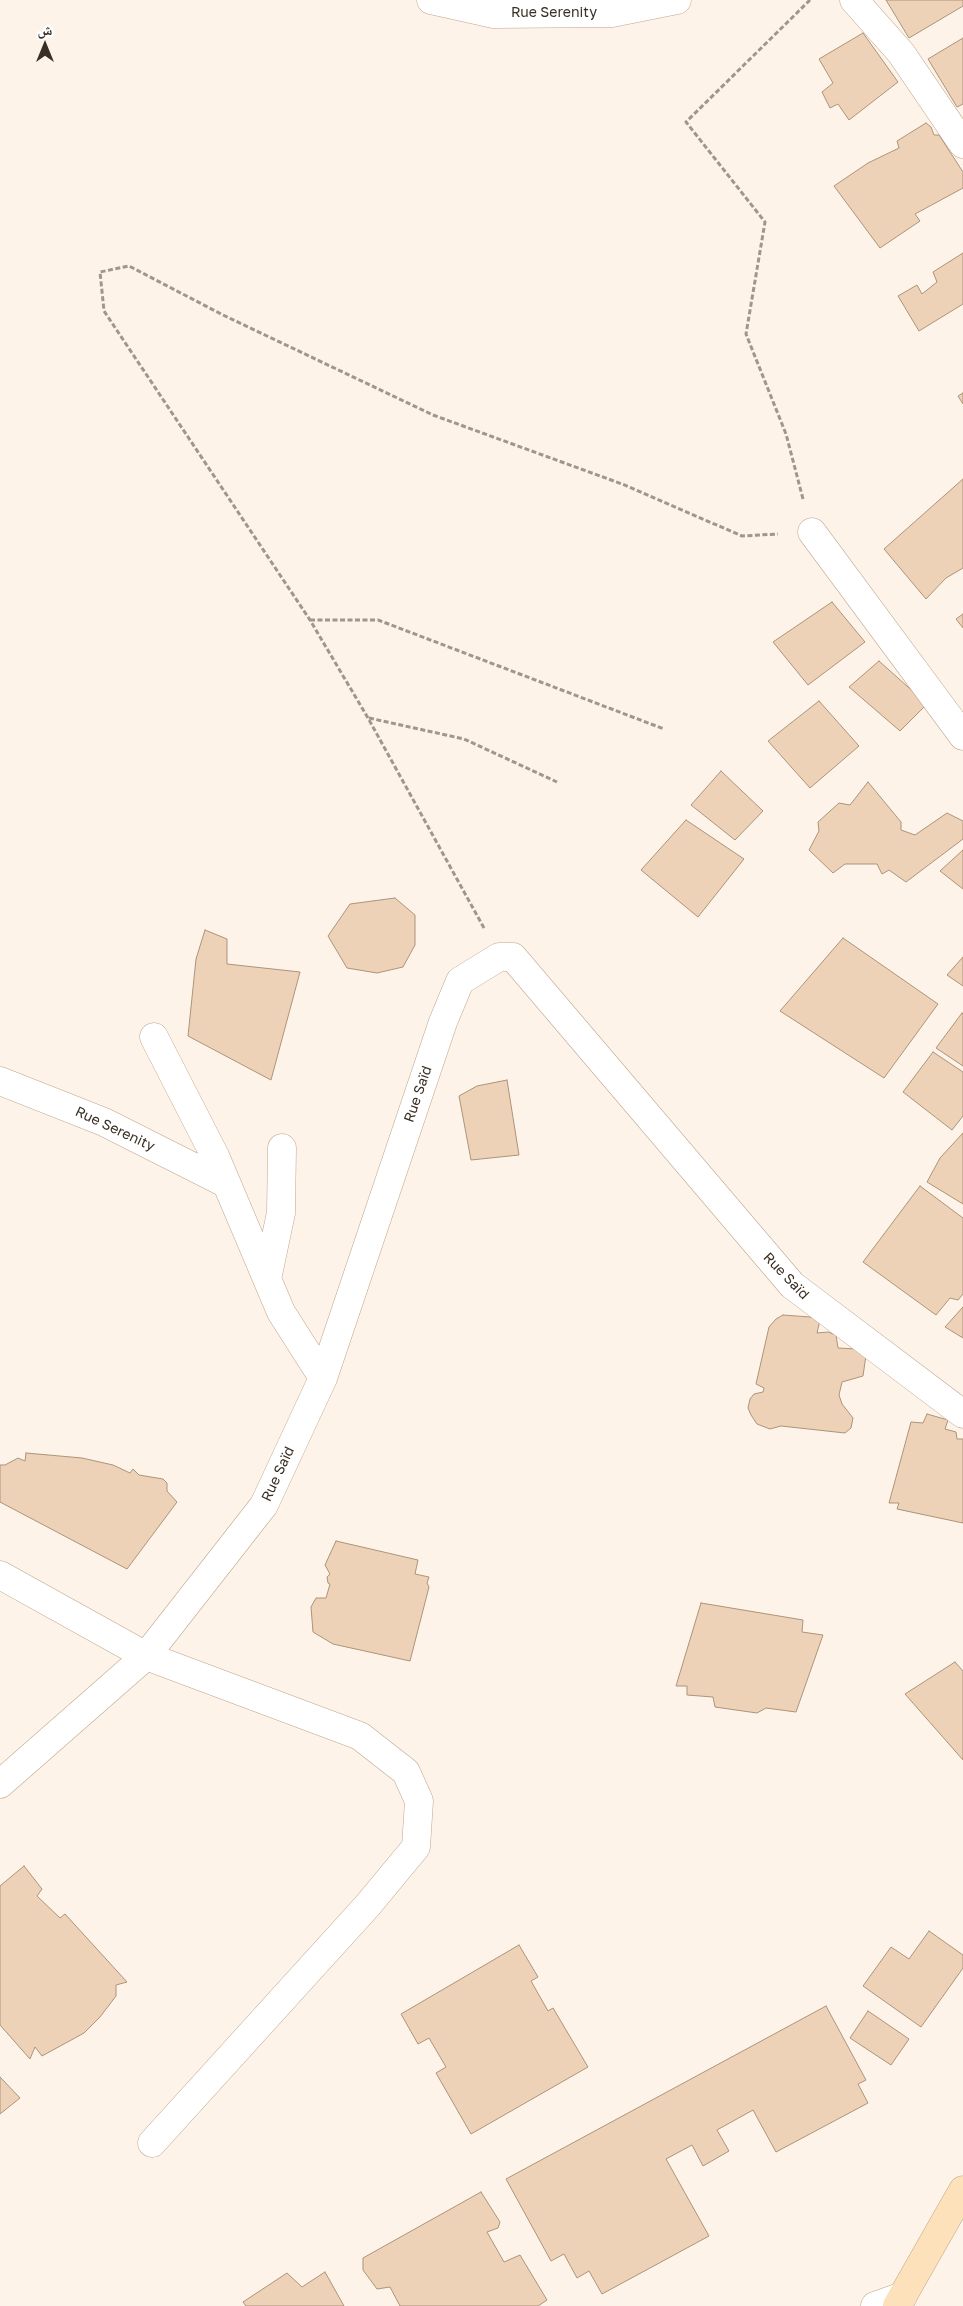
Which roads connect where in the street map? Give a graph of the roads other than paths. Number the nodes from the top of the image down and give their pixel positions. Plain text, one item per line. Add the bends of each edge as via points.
1 (431, 0) edge
2 (677, 0) edge
3 (854, 0) edge
4 (963, 144) edge
5 (812, 532) road end
6 (963, 736) edge
7 (154, 1036) dead end
8 (0, 1082) edge
9 (282, 1148) dead end
10 (226, 1184) junction
11 (267, 1280) junction
12 (323, 1378) junction
13 (963, 1414) edge
14 (0, 1576) edge
15 (146, 1656) junction
16 (0, 1784) edge
17 (152, 2143) dead end
18 (963, 2190) edge
19 (900, 2301) edge
20 (875, 2306) edge

1 - 2 street, Rue Serenity via 494,14 612,13
3 - 4 street via 902,53
5 - 6 street
7 - 10 street
8 - 10 street, Rue Serenity via 104,1122
9 - 11 street via 281,1213
10 - 11 street
11 - 12 street via 281,1312
12 - 13 street, Rue Saïd via 443,1022 460,982 499,957 513,957 792,1285
12 - 15 street, Rue Saïd via 264,1505
14 - 15 street
15 - 16 street, Rue Saïd
15 - 17 street via 360,1736 406,1772 420,1801 416,1847 368,1905
18 - 19 street
19 - 20 street

